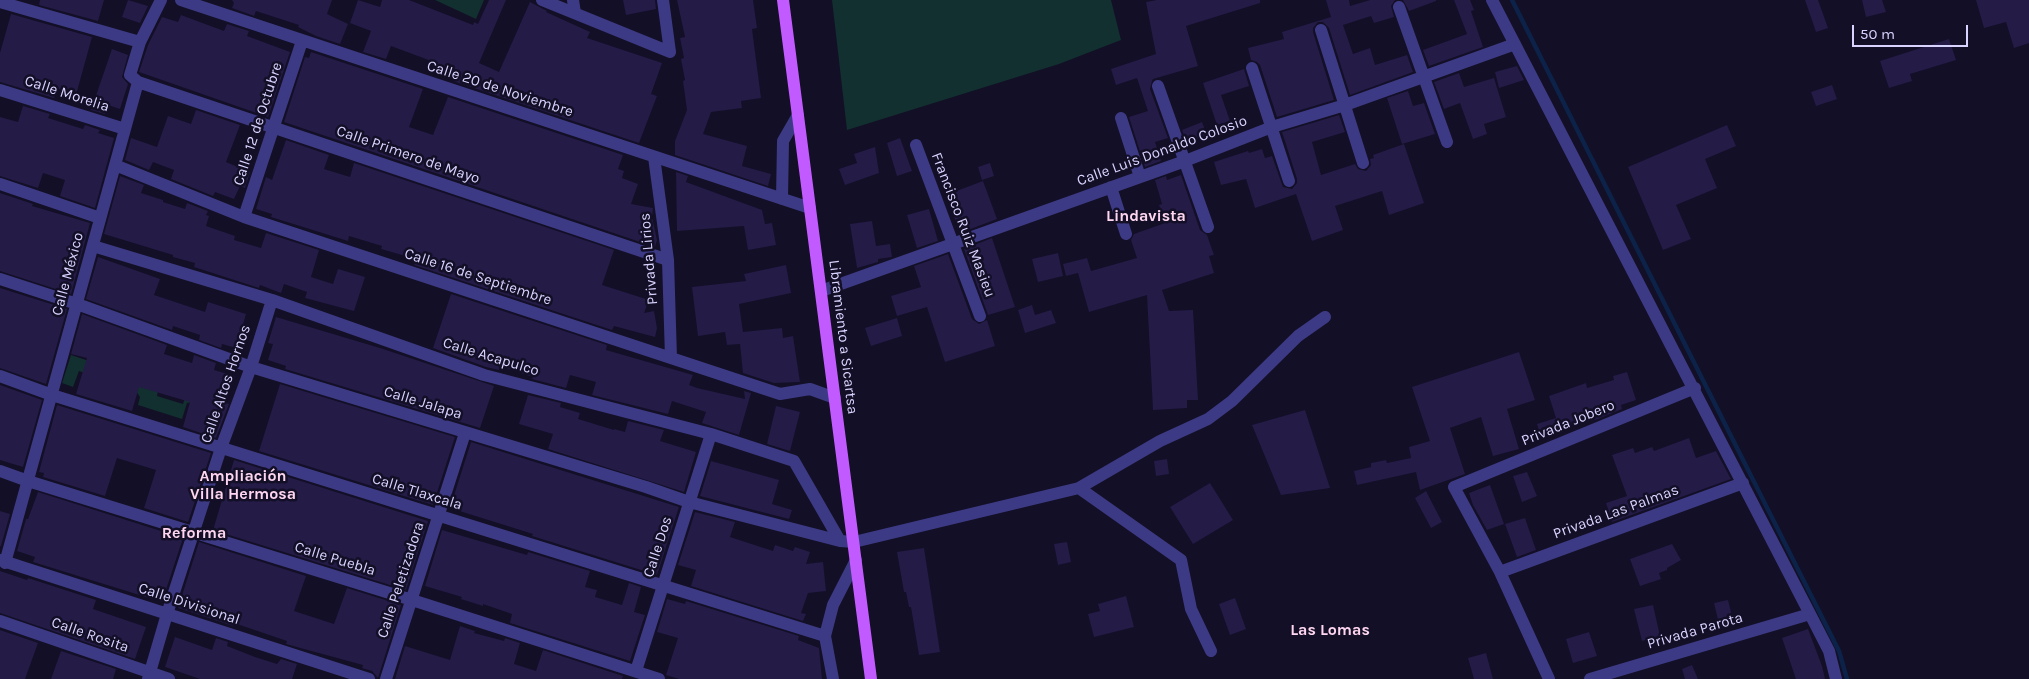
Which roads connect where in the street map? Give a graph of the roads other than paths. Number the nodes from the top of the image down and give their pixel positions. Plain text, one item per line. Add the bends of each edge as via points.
1 (160, 0) edge
2 (181, 0) edge
3 (542, 0) edge
4 (573, 0) edge
5 (663, 0) edge
6 (783, 0) edge
7 (1492, 0) edge
8 (0, 2) edge
9 (1398, 7) dead end
10 (575, 13) junction
11 (1321, 30) dead end
12 (302, 41) junction
13 (140, 42) junction
14 (1515, 44) junction
15 (1252, 68) dead end
16 (1423, 76) junction
17 (138, 82) junction
18 (1158, 86) dead end
19 (0, 90) edge
20 (1345, 105) junction
21 (798, 115) junction
22 (1121, 118) dead end
23 (275, 127) junction
24 (1272, 127) junction
25 (125, 129) junction
26 (1447, 142) dead end
27 (916, 145) dead end
28 (654, 157) junction
29 (1185, 161) junction
30 (1363, 163) dead end
31 (115, 165) junction
32 (1140, 177) junction
33 (1289, 181) dead end
34 (0, 184) edge
35 (1111, 187) junction
36 (782, 199) junction
37 (810, 208) junction
38 (244, 216) junction
39 (100, 218) junction
40 (1208, 227) dead end
41 (1126, 234) dead end
42 (953, 243) junction
43 (93, 246) junction
44 (668, 260) junction
45 (0, 279) edge
46 (821, 291) junction
47 (272, 300) junction
48 (77, 304) junction
49 (980, 316) dead end
50 (1325, 317) dead end
51 (671, 358) junction
52 (251, 366) junction
53 (0, 376) edge
54 (1695, 388) junction
55 (52, 395) junction
56 (835, 398) junction
57 (465, 433) junction
58 (711, 434) junction
59 (221, 448) junction
60 (0, 471) edge
61 (28, 482) junction
62 (1743, 483) junction
63 (1079, 488) junction
64 (689, 502) junction
65 (439, 516) junction
66 (194, 533) junction
67 (840, 541) junction
68 (854, 542) junction
69 (856, 560) junction
70 (3, 562) edge
71 (1500, 572) junction
72 (663, 585) junction
73 (412, 600) junction
74 (167, 614) junction
75 (1810, 614) junction
76 (0, 621) edge
77 (825, 636) junction
78 (1212, 651) dead end
79 (636, 671) junction
80 (149, 676) edge
81 (169, 679) edge
82 (369, 679) edge
83 (386, 679) edge
84 (660, 679) edge
85 (833, 679) edge
86 (871, 679) edge
87 (1549, 679) edge
88 (1590, 679) edge
89 (1836, 679) edge

1 - 13 street, Calle México
2 - 12 street, Calle 20 de Noviembre
3 - 10 street
4 - 10 street
5 - 10 street via 670,52
6 - 21 main road, Libramiento a Sicartsa
7 - 14 street
8 - 13 street
9 - 16 street
11 - 20 street
12 - 23 street, Calle 12 de Octubre
12 - 28 street, Calle 20 de Noviembre
13 - 17 street, Calle México via 130,75
14 - 16 street, Calle Luis Donaldo Colosio
14 - 54 street
15 - 24 street
16 - 20 street, Calle Luis Donaldo Colosio
16 - 26 street
17 - 23 street, Calle Primero de Mayo
17 - 25 street, Calle México
18 - 29 street
19 - 25 street, Calle Morelia
20 - 24 street, Calle Luis Donaldo Colosio
20 - 30 street
21 - 36 street via 783,141
21 - 37 main road, Libramiento a Sicartsa
22 - 32 street
23 - 38 street, Calle 12 de Octubre
23 - 44 street, Calle Primero de Mayo
24 - 29 street, Calle Luis Donaldo Colosio
24 - 33 street
25 - 31 street, Calle México
27 - 42 street, Francisco Ruiz Masieu
28 - 36 street, Calle 20 de Noviembre
28 - 44 street, Privada Lirios
29 - 32 street, Calle Luis Donaldo Colosio
29 - 40 street
31 - 38 street, Calle 16 de Septiembre
31 - 39 street, Calle México
32 - 35 street, Calle Luis Donaldo Colosio
34 - 39 street
35 - 41 street
35 - 42 street, Calle Luis Donaldo Colosio
36 - 37 street, Calle 20 de Noviembre
37 - 46 main road, Libramiento a Sicartsa
38 - 51 street, Calle 16 de Septiembre
39 - 43 street, Calle México
42 - 46 street, Calle Luis Donaldo Colosio
42 - 49 street, Francisco Ruiz Masieu
43 - 47 street, Calle Acapulco
43 - 48 street, Calle México
44 - 51 street, Privada Lirios
45 - 48 street, Calle Jalapa
46 - 56 main road, Libramiento a Sicartsa
47 - 52 street, Calle Altos Hornos
47 - 58 street, Calle Acapulco via 484,375
48 - 52 street, Calle Jalapa
48 - 55 street, Calle México
50 - 63 street, Calle Jalapa via 1298,336 1232,401 1208,419 1160,441
51 - 56 street, Calle 16 de Septiembre via 780,394 810,389
52 - 57 street, Calle Jalapa
52 - 59 street, Calle Altos Hornos
53 - 55 street, Calle Tlaxcala
54 - 62 street
54 - 71 street, Privada Jobero via 1454,488
55 - 59 street, Calle Tlaxcala
55 - 61 street, Calle México
56 - 68 main road, Libramiento a Sicartsa
57 - 64 street, Calle Jalapa
57 - 65 street, Calle Peletizadora
58 - 64 street, Calle Dos
58 - 67 street, Calle Acapulco via 794,461
59 - 65 street, Calle Tlaxcala
59 - 66 street, Calle Altos Hornos
60 - 61 street, Calle Puebla
61 - 66 street, Calle Puebla
61 - 70 street, Calle México
62 - 71 street, Privada Las Palmas
62 - 75 street
63 - 68 street, Calle Jalapa
63 - 78 street via 1181,560 1191,609
64 - 67 street, Calle Jalapa
64 - 72 street, Calle Dos
65 - 72 street, Calle Tlaxcala
65 - 73 street, Calle Peletizadora
66 - 73 street, Calle Puebla
66 - 74 street, Calle Altos Hornos
67 - 68 street, Calle Jalapa
68 - 69 main road, Libramiento a Sicartsa
69 - 77 street via 832,605
69 - 86 main road, Libramiento a Sicartsa
70 - 74 street, Calle Divisional
71 - 87 street
72 - 77 street, Calle Tlaxcala
72 - 79 street, Calle Dos
73 - 79 street, Calle Puebla
73 - 83 street, Calle Peletizadora
74 - 80 street, Calle Altos Hornos
74 - 82 street, Calle Divisional
75 - 88 street, Privada Parota
75 - 89 street via 1829,651
76 - 80 street, Calle Rosita
77 - 85 street
79 - 84 street, Calle Puebla
80 - 81 street, Calle Rosita

